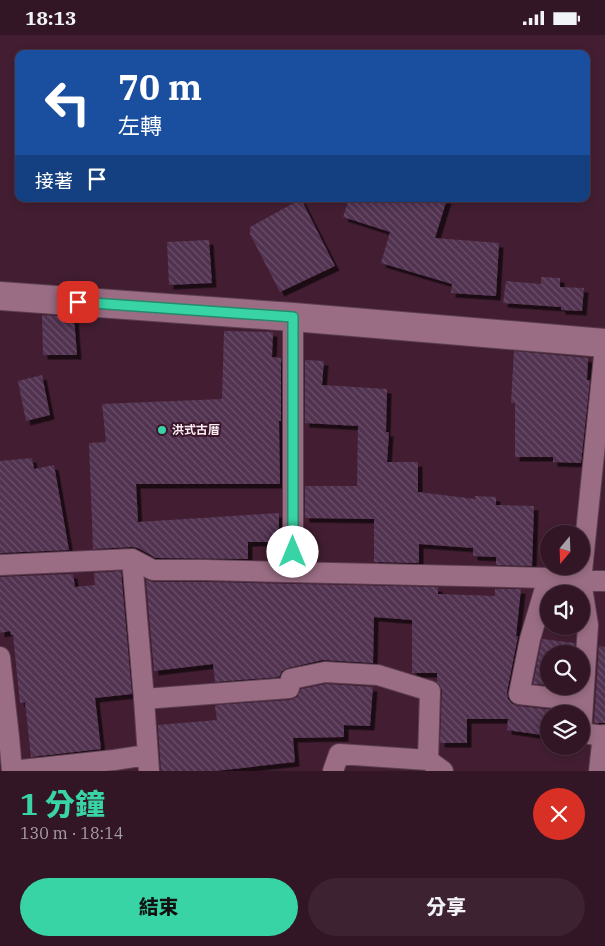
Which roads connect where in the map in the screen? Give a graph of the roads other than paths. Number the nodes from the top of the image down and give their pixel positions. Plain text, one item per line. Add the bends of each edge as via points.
1 (0, 297) edge
2 (293, 317) junction
3 (605, 343) edge
4 (605, 347) edge
5 (132, 559) junction
6 (0, 565) edge
7 (293, 572) junction
8 (548, 578) junction
9 (581, 581) junction
10 (605, 581) edge
11 (0, 657) edge
12 (144, 699) junction
13 (583, 701) junction
14 (604, 736) edge
15 (4, 738) edge
16 (148, 763) edge
17 (435, 765) edge
18 (332, 771) edge
19 (599, 771) edge

1 - 2 main road
2 - 3 main road
2 - 7 street
4 - 9 street
5 - 6 street
5 - 7 street via 153,570
5 - 12 street
7 - 8 street
8 - 9 street
8 - 13 street via 530,639 519,694
9 - 10 street
9 - 13 street via 588,625
11 - 15 street
12 - 16 street
12 - 17 street via 289,688 291,679 325,672 378,675 430,691
13 - 14 street via 581,733
14 - 19 street
15 - 16 street via 12,771 114,760
17 - 18 street via 339,754

